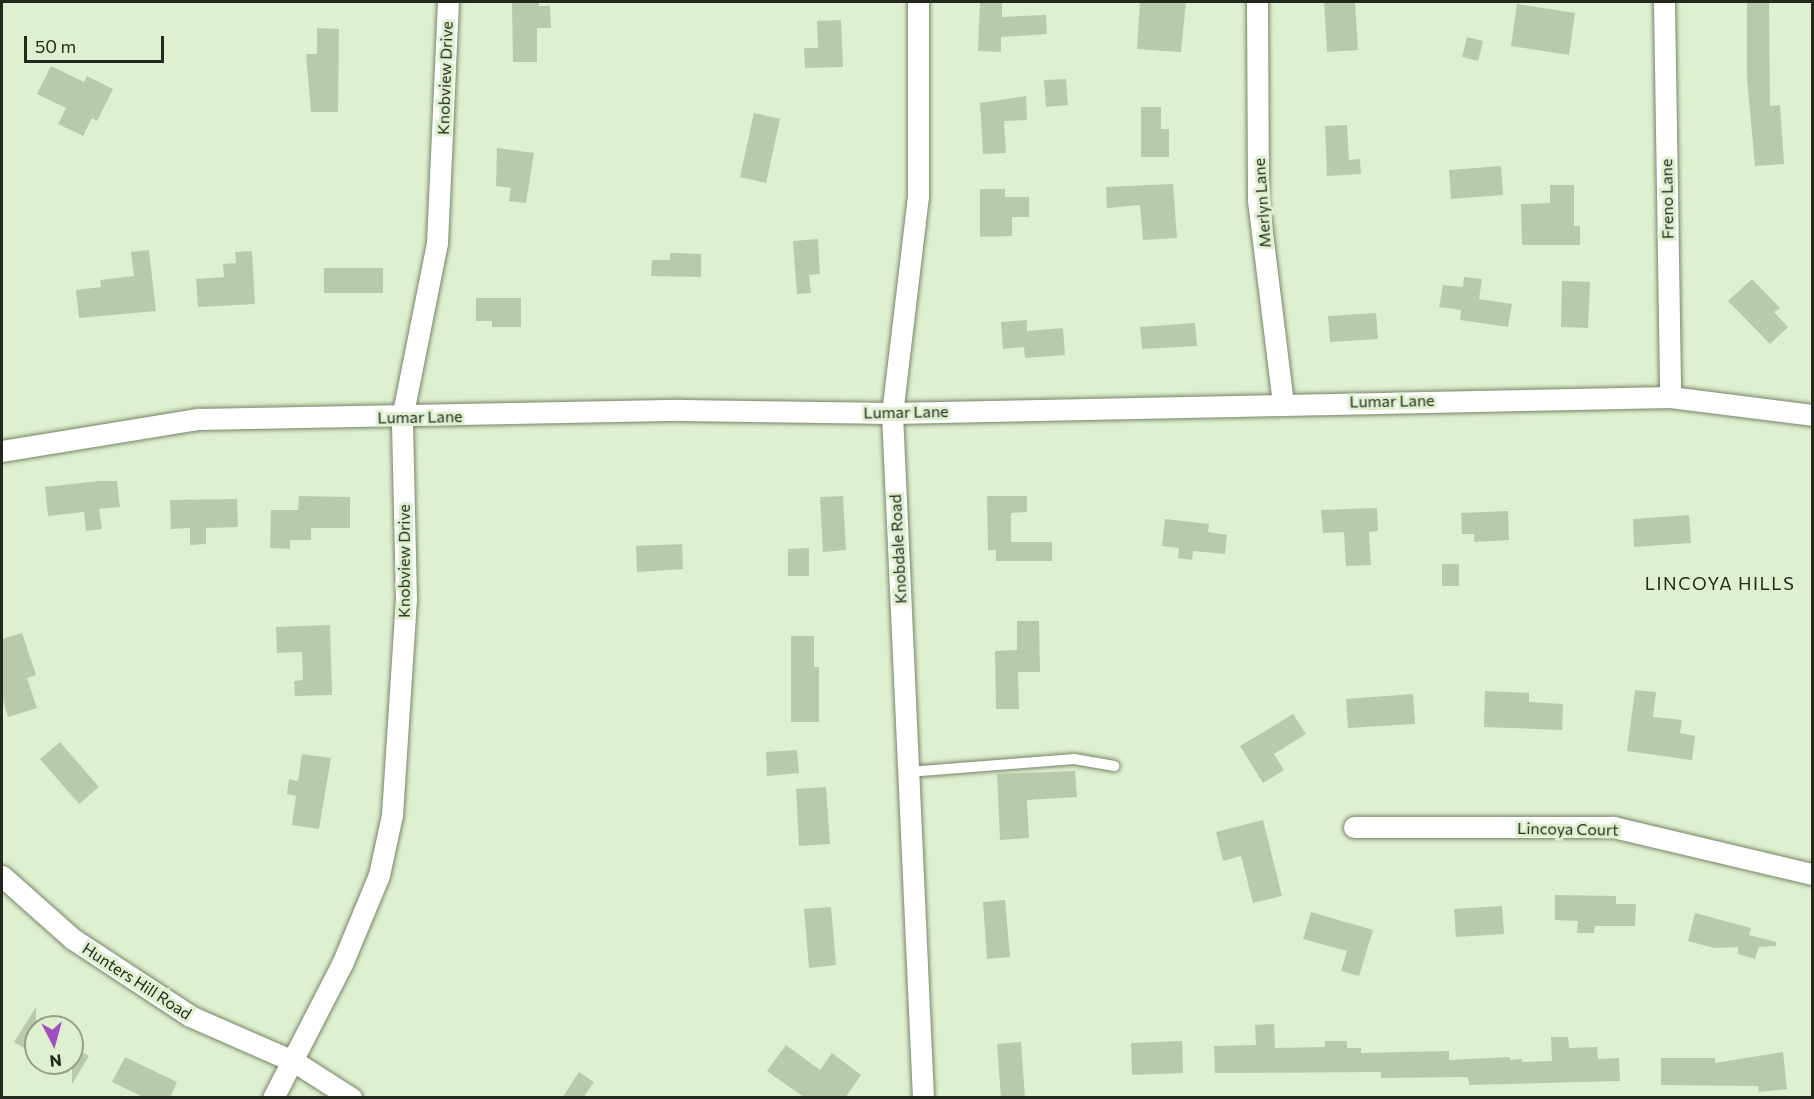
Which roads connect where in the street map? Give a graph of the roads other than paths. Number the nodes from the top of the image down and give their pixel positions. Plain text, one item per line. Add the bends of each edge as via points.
1 (448, 2) edge
2 (918, 2) edge
3 (1257, 2) edge
4 (1664, 2) edge
5 (1670, 397) junction
6 (1284, 403) junction
7 (892, 413) junction
8 (1812, 415) edge
9 (402, 418) junction
10 (2, 450) edge
11 (1114, 766) dead end
12 (908, 772) junction
13 (1354, 827) dead end
14 (1812, 874) edge
15 (2, 876) edge
16 (295, 1062) junction
17 (273, 1098) edge
18 (351, 1098) edge
19 (923, 1098) edge

1 - 9 street, Knobview Drive via 437,243
2 - 7 street, Knobdale Road via 918,196
3 - 6 street, Merlyn Lane via 1258,200
4 - 5 street, Freno Lane
5 - 6 street, Lumar Lane
5 - 8 street, Lumar Lane
6 - 7 street, Lumar Lane
7 - 9 street, Lumar Lane via 681,410
7 - 12 street, Knobdale Road
9 - 10 street, Lumar Lane via 198,419
9 - 16 street, Knobview Drive via 406,599 392,815 379,875
11 - 12 lane via 1074,759
12 - 19 street, Knobdale Road
13 - 14 street, Lincoya Court via 1613,827
15 - 16 street, Hunters Hill Road via 73,939 190,1016
16 - 17 street, Knobview Drive
16 - 18 street, Hunters Hill Road

